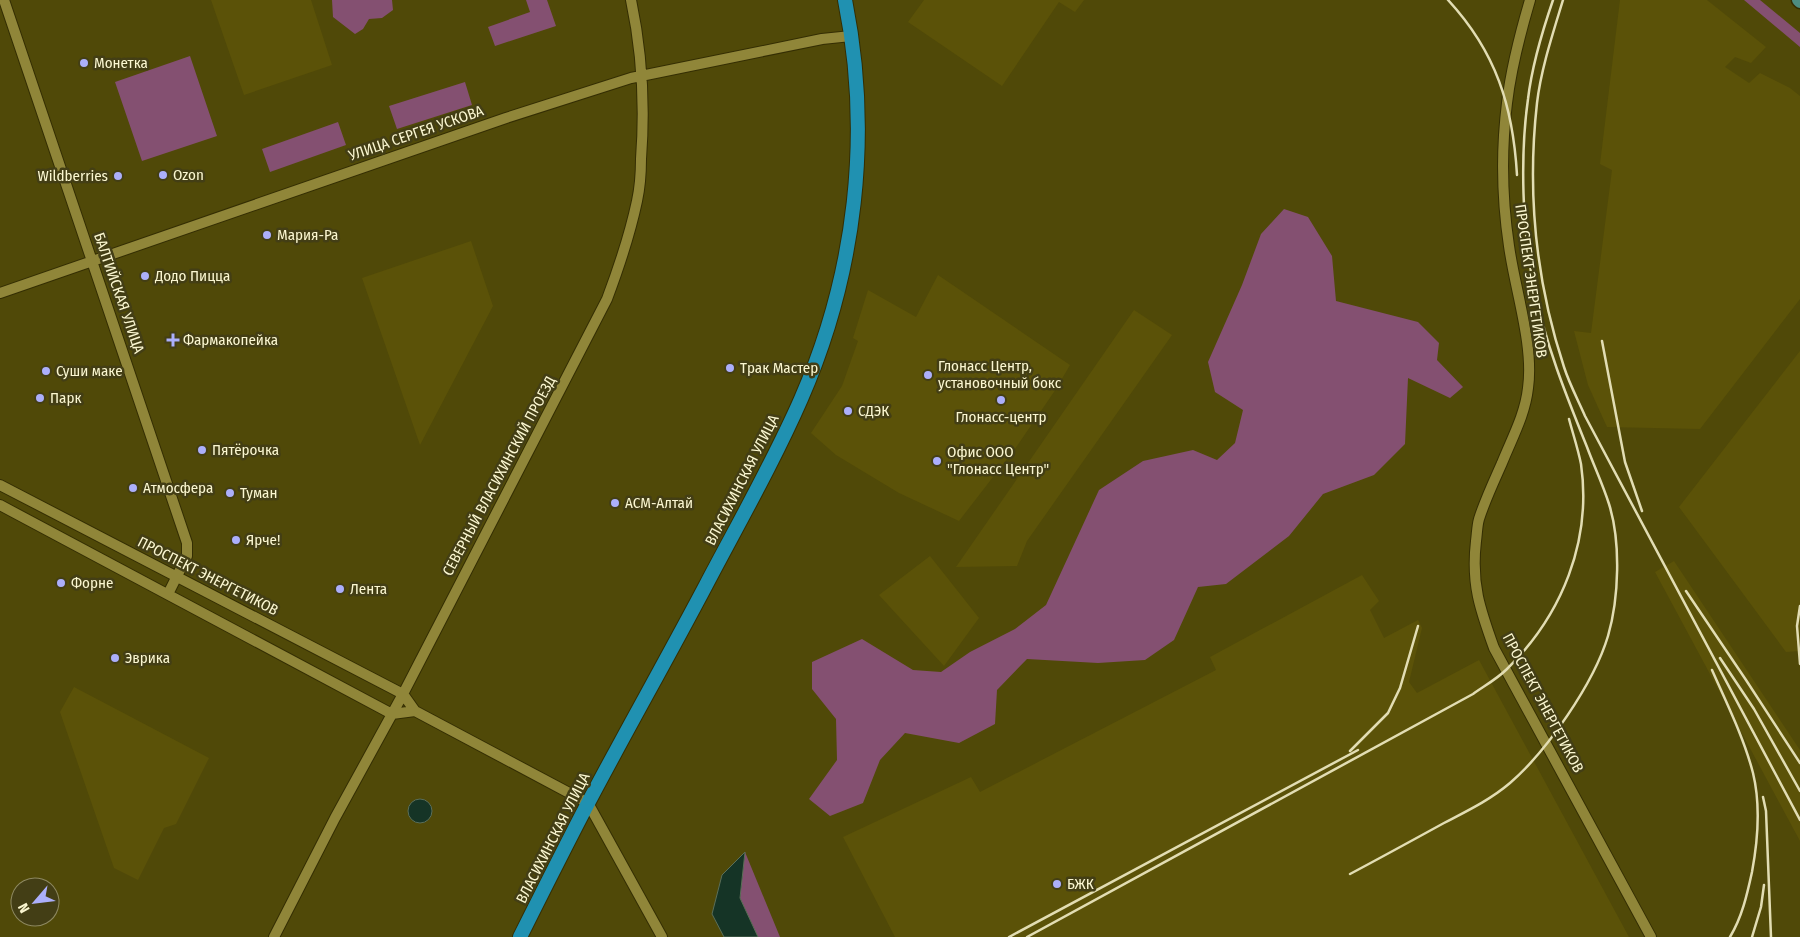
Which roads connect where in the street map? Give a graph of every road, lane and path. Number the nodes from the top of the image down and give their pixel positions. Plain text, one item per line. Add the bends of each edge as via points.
1 (4, 0) edge
2 (631, 0) edge
3 (845, 0) edge
4 (1530, 0) edge
5 (851, 36) junction
6 (641, 76) junction
7 (92, 261) junction
8 (0, 293) edge
9 (0, 485) edge
10 (0, 505) edge
11 (177, 577) junction
12 (168, 594) junction
13 (403, 694) junction
14 (416, 712) junction
15 (392, 714) junction
16 (588, 803) junction
17 (274, 937) edge
18 (520, 937) edge
19 (662, 937) edge
20 (1650, 937) edge

1 - 7 street, БАЛТИЙСКАЯ УЛИЦА
2 - 6 street, СЕВЕРНЫЙ ВЛАСИХИНСКИЙ ПРОЕЗД via 638,33
3 - 5 highway, ВЛАСИХИНСКАЯ УЛИЦА
4 - 20 street, ПРОСПЕКТ ЭНЕРГЕТИКОВ via 1507,103 1503,176 1504,210 1526,340 1529,386 1516,434 1478,520 1474,584 1494,648
5 - 6 street, УЛИЦА СЕРГЕЯ УСКОВА
5 - 16 highway, ВЛАСИХИНСКАЯ УЛИЦА via 858,95 855,202 834,306 821,348 777,448
6 - 7 street, УЛИЦА СЕРГЕЯ УСКОВА via 506,118
6 - 13 street, СЕВЕРНЫЙ ВЛАСИХИНСКИЙ ПРОЕЗД via 643,140 640,188 607,299
7 - 8 street, УЛИЦА СЕРГЕЯ УСКОВА
7 - 11 street, БАЛТИЙСКАЯ УЛИЦА via 187,543 187,556
9 - 11 street, ПРОСПЕКТ ЭНЕРГЕТИКОВ
10 - 12 street
11 - 12 street, БАЛТИЙСКАЯ УЛИЦА
11 - 13 street, ПРОСПЕКТ ЭНЕРГЕТИКОВ
12 - 15 street
13 - 14 street
13 - 15 street, СЕВЕРНЫЙ ВЛАСИХИНСКИЙ ПРОЕЗД
14 - 15 street
14 - 16 street
15 - 17 street, СЕВЕРНЫЙ ВЛАСИХИНСКИЙ ПРОЕЗД via 334,818
16 - 18 highway, ВЛАСИХИНСКАЯ УЛИЦА
16 - 19 street

